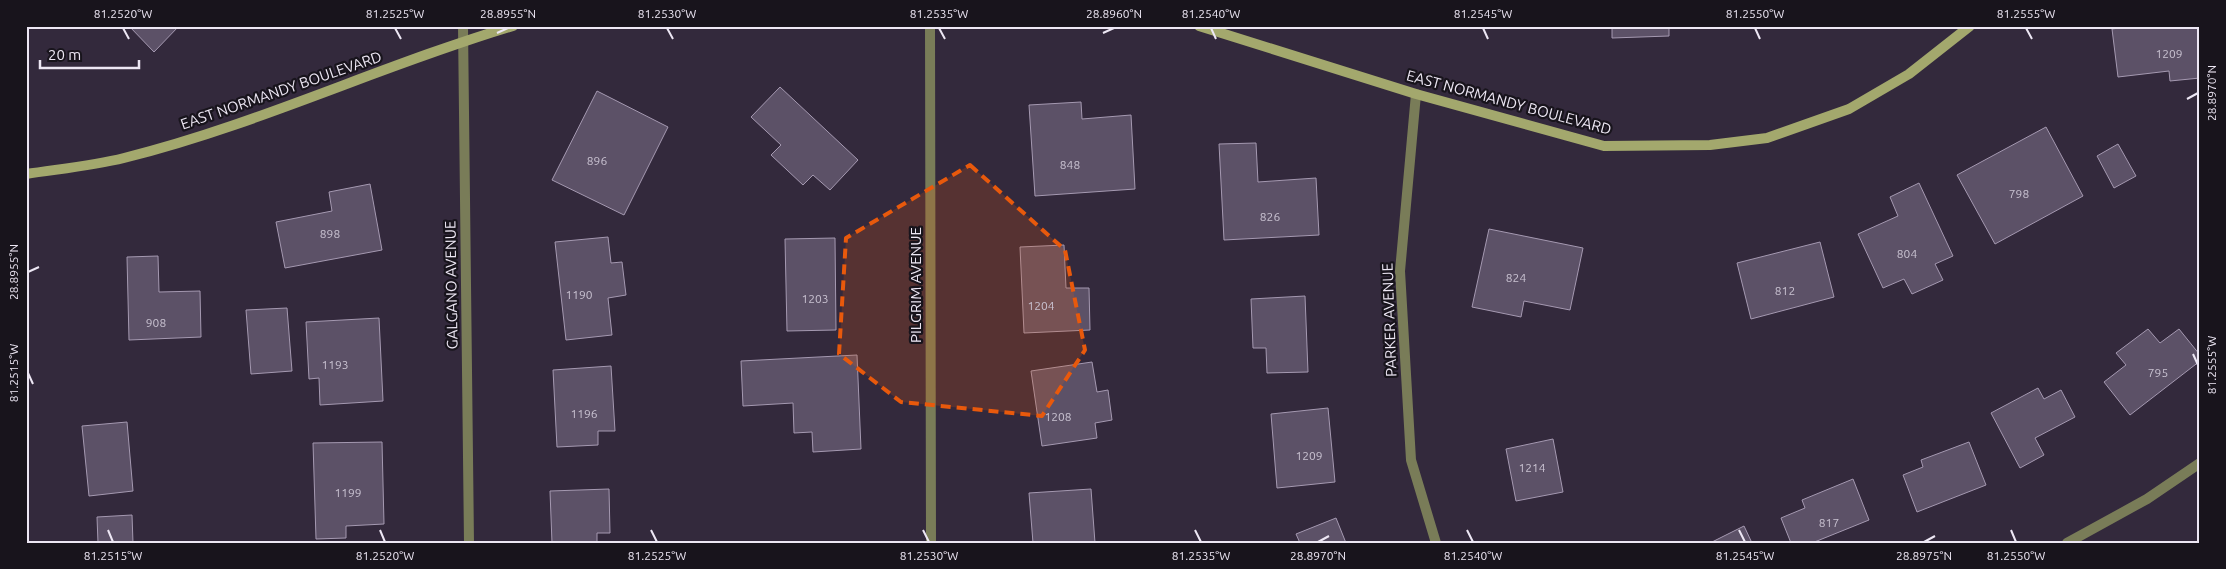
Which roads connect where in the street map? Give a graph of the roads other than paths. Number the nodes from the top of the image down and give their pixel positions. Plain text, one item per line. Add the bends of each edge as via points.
1 (463, 26) edge
2 (513, 26) edge
3 (930, 26) edge
4 (1199, 26) edge
5 (1970, 26) edge
6 (463, 41) junction
7 (1416, 94) junction
8 (26, 174) edge
9 (2200, 463) edge
10 (469, 543) edge
11 (931, 543) edge
12 (1436, 543) edge
13 (2067, 543) edge

1 - 6 street, GALGANO AVENUE
2 - 6 street, EAST NORMANDY BOULEVARD
3 - 11 street, PILGRIM AVENUE
4 - 7 street, EAST NORMANDY BOULEVARD
5 - 7 street, EAST NORMANDY BOULEVARD via 1909,74 1849,109 1767,138 1710,145 1604,146
6 - 8 street, EAST NORMANDY BOULEVARD via 267,114 123,158
6 - 10 street, GALGANO AVENUE
7 - 12 street, PARKER AVENUE via 1400,271 1411,460
9 - 13 street via 2147,499

